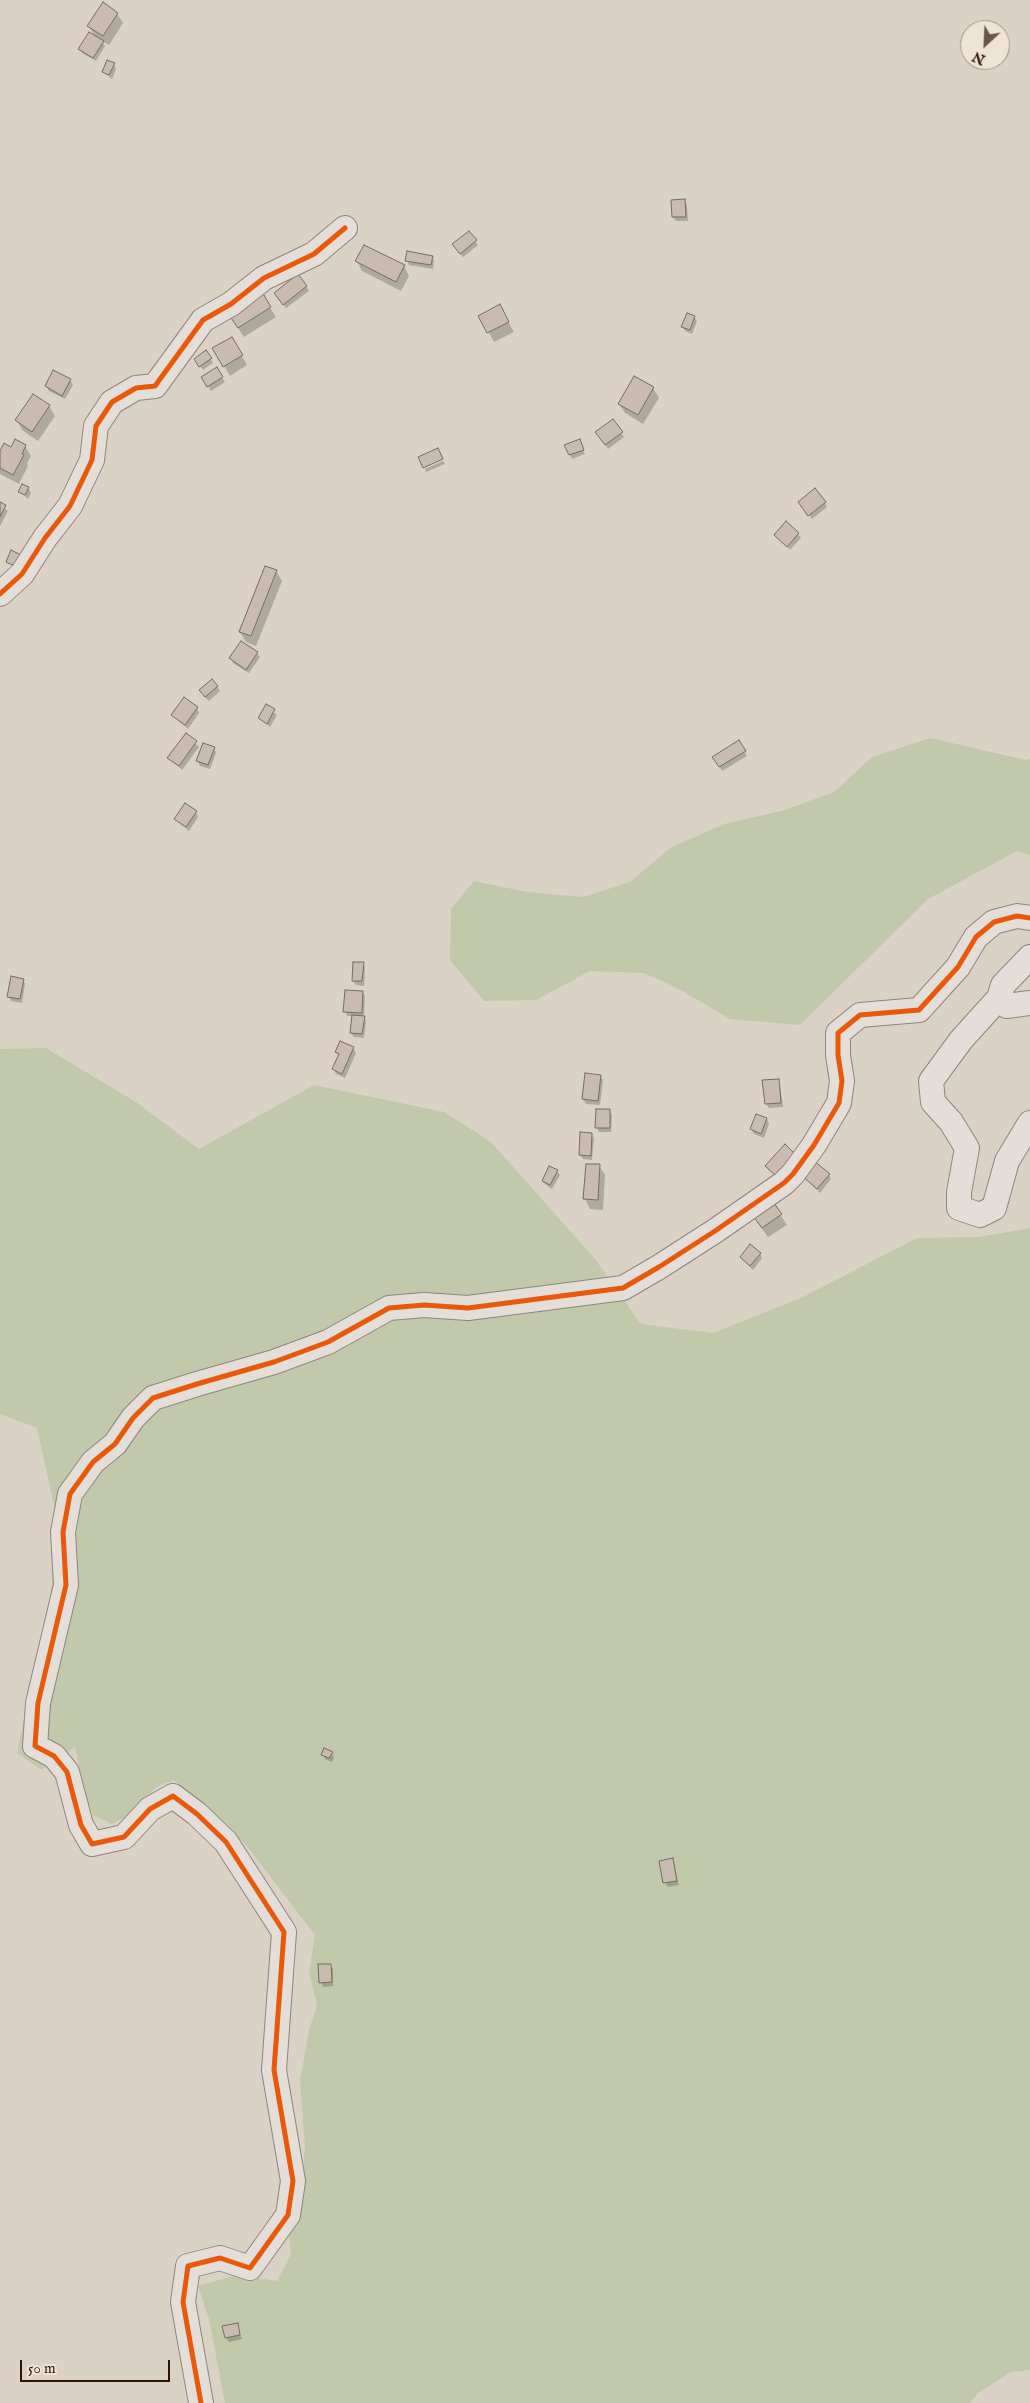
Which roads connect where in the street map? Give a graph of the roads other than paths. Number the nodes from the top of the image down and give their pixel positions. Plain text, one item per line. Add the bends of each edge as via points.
1 (345, 228) dead end
2 (0, 594) edge
3 (1030, 918) edge
4 (1030, 957) edge
5 (999, 998) junction
6 (1030, 1003) edge
7 (1030, 1123) edge
8 (201, 2403) edge

1 - 2 street via 314,254 264,278 231,304 203,320 155,386 136,388 112,402 96,426 92,460 70,506 22,574
3 - 8 street via 1017,916 994,922 976,937 958,966 919,1010 860,1015 838,1033 842,1081 839,1103 793,1174 659,1267 623,1288 468,1308 424,1304 389,1308 328,1342 154,1398 132,1418 115,1444 93,1462 70,1494 63,1532 66,1585 38,1703 35,1746 54,1756 67,1772 81,1825 92,1844 124,1837 150,1809 173,1796 226,1842 284,1932 274,2070 293,2181 288,2215 250,2268 220,2258 188,2266 183,2302
4 - 5 street via 1003,985
5 - 6 street via 1008,1006
5 - 7 street via 976,1022 931,1081 933,1102 951,1122 967,1148 959,1208 980,1215 994,1208 1007,1161

